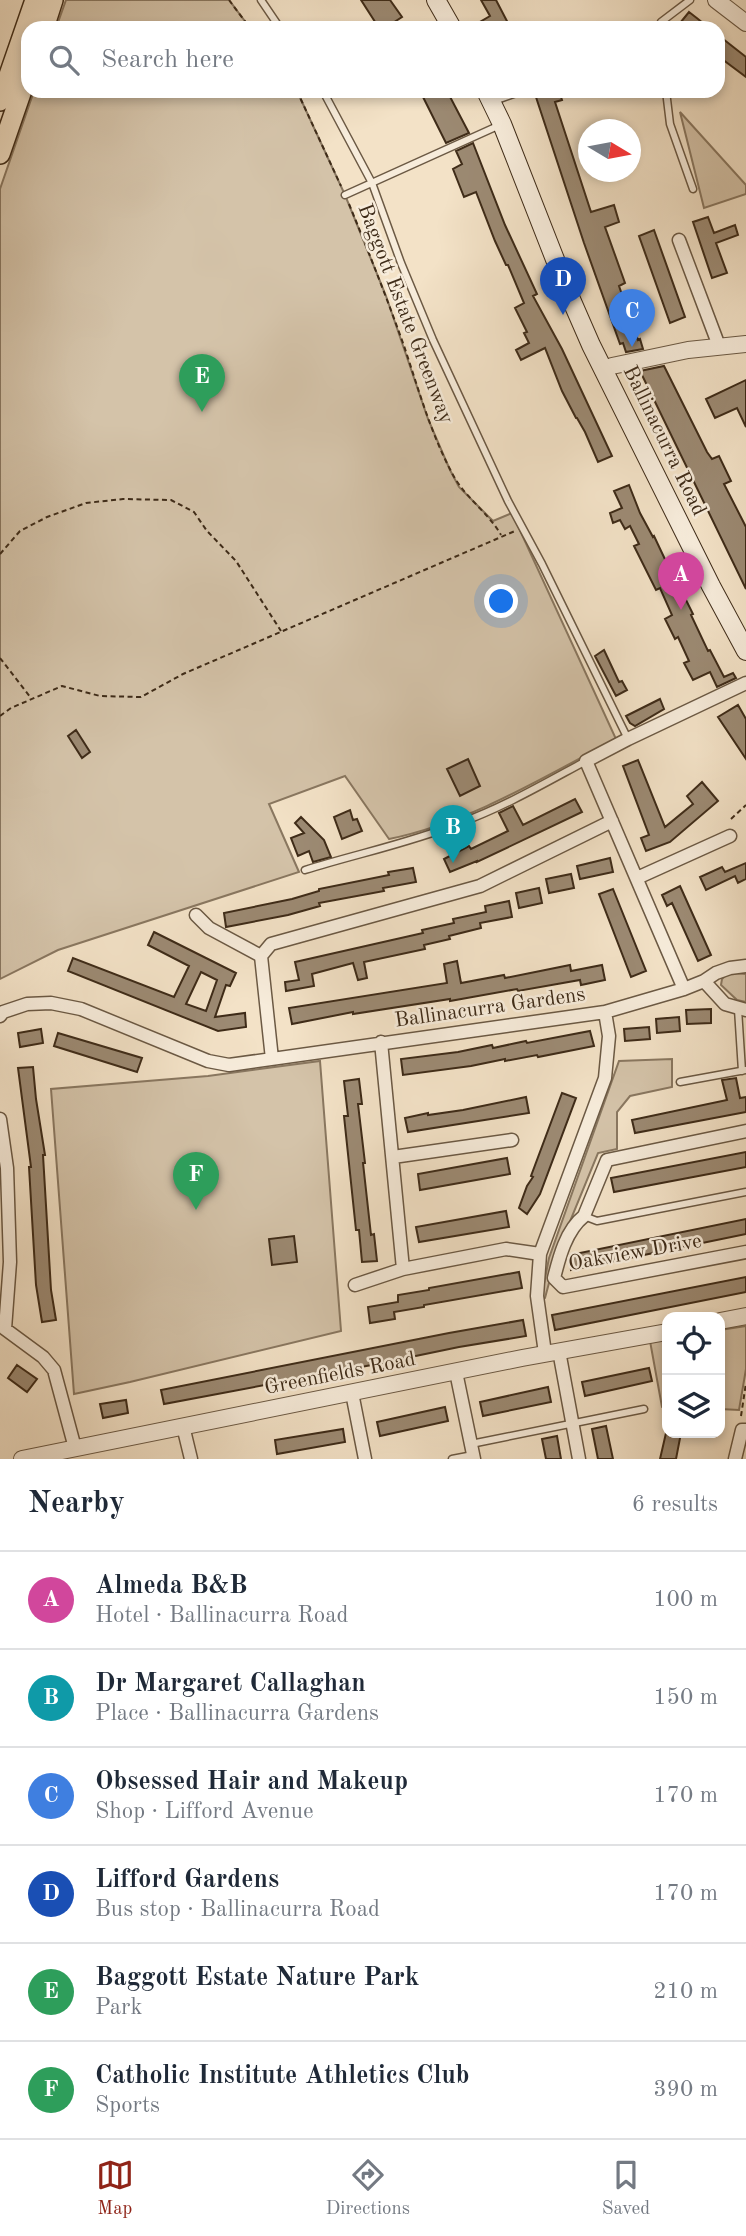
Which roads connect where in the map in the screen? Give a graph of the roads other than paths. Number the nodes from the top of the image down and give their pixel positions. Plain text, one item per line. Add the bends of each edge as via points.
1 (35, 0) edge
2 (53, 0) edge
3 (261, 0) edge
4 (436, 0) edge
5 (690, 0) edge
6 (716, 0) edge
7 (28, 21) edge
8 (46, 21) edge
9 (275, 21) edge
10 (448, 21) edge
11 (662, 21) edge
12 (746, 23) edge
13 (21, 40) edge
14 (21, 94) edge
15 (327, 98) edge
16 (490, 98) edge
17 (667, 98) edge
18 (0, 101) edge
19 (502, 124) junction
20 (0, 154) edge
21 (372, 183) junction
22 (693, 189) dead end
23 (345, 195) road end
24 (678, 240) dead end
25 (746, 344) edge
26 (719, 346) junction
27 (603, 370) junction
28 (746, 651) edge
29 (746, 683) edge
30 (628, 739) junction
31 (586, 761) junction
32 (612, 821) junction
33 (730, 836) dead end
34 (305, 870) dead end
35 (637, 878) junction
36 (196, 915) dead end
37 (261, 956) junction
38 (746, 966) edge
39 (704, 981) junction
40 (684, 989) junction
41 (742, 1009) edge
42 (605, 1012) junction
43 (0, 1016) edge
44 (381, 1042) junction
45 (272, 1059) junction
46 (744, 1071) edge
47 (680, 1082) dead end
48 (0, 1119) edge
49 (746, 1131) edge
50 (512, 1140) dead end
51 (393, 1157) junction
52 (746, 1192) edge
53 (584, 1216) junction
54 (746, 1252) edge
55 (540, 1254) junction
56 (403, 1269) junction
57 (355, 1285) dead end
58 (746, 1316) edge
59 (725, 1320) edge
60 (3, 1329) edge
61 (662, 1333) edge
62 (552, 1352) junction
63 (456, 1372) junction
64 (352, 1393) junction
65 (644, 1409) dead end
66 (572, 1423) junction
67 (183, 1426) junction
68 (744, 1430) edge
69 (75, 1448) junction
70 (472, 1453) edge
71 (22, 1459) edge
72 (191, 1459) edge
73 (365, 1459) edge
74 (452, 1459) edge
75 (579, 1459) edge
76 (735, 1459) edge

1 - 7 highway
2 - 8 highway
3 - 9 lane
4 - 10 main road
5 - 11 lane
6 - 12 street
13 - 18 highway
14 - 20 highway
15 - 21 lane
16 - 19 main road, Ballinacurra Road
17 - 22 lane via 670,124
19 - 21 lane
19 - 27 main road, Ballinacurra Road
21 - 23 lane
21 - 30 lane via 433,340
24 - 26 street
25 - 26 street
26 - 27 street
27 - 28 main road, Ballinacurra Road
29 - 30 street
30 - 31 street
31 - 32 street
31 - 34 lane via 461,823
32 - 35 street
32 - 37 street via 480,886 271,944
33 - 35 street
35 - 40 street
36 - 37 street via 209,928
37 - 45 street
38 - 39 street
39 - 40 street, Ballinacurra Gardens
39 - 41 street via 725,1004
40 - 42 street, Ballinacurra Gardens
41 - 46 lane
42 - 44 street, Ballinacurra Gardens
42 - 55 street, Ballinacurra Gardens via 609,1036 606,1078
43 - 45 street, Ballinacurra Gardens via 27,1004 51,1003 81,1009 208,1061 229,1065
44 - 45 street, Ballinacurra Gardens
44 - 51 street, Ballinacurra Gardens
46 - 47 lane
48 - 60 street via 7,1168 10,1262
49 - 53 street, Oakview Drive via 607,1160
50 - 51 street
51 - 56 street, Ballinacurra Gardens
52 - 53 lane via 597,1221
53 - 54 street, Oakview Drive via 560,1256 554,1278 563,1287
55 - 56 street via 506,1249
55 - 62 street, Ballinacurra Gardens via 537,1296
56 - 57 street
58 - 59 street
60 - 69 street via 54,1370
61 - 62 street, Greenfields Road
62 - 63 street, Greenfields Road
62 - 66 street, Ballinacurra Gardens
63 - 64 street, Greenfields Road
63 - 70 street
64 - 67 street, Greenfields Road
64 - 73 street
65 - 66 lane
66 - 70 lane
66 - 75 street, Ballinacurra Gardens
67 - 69 street, Greenfields Road
67 - 72 street
68 - 76 street
69 - 71 street, Greenfields Road
70 - 74 lane

